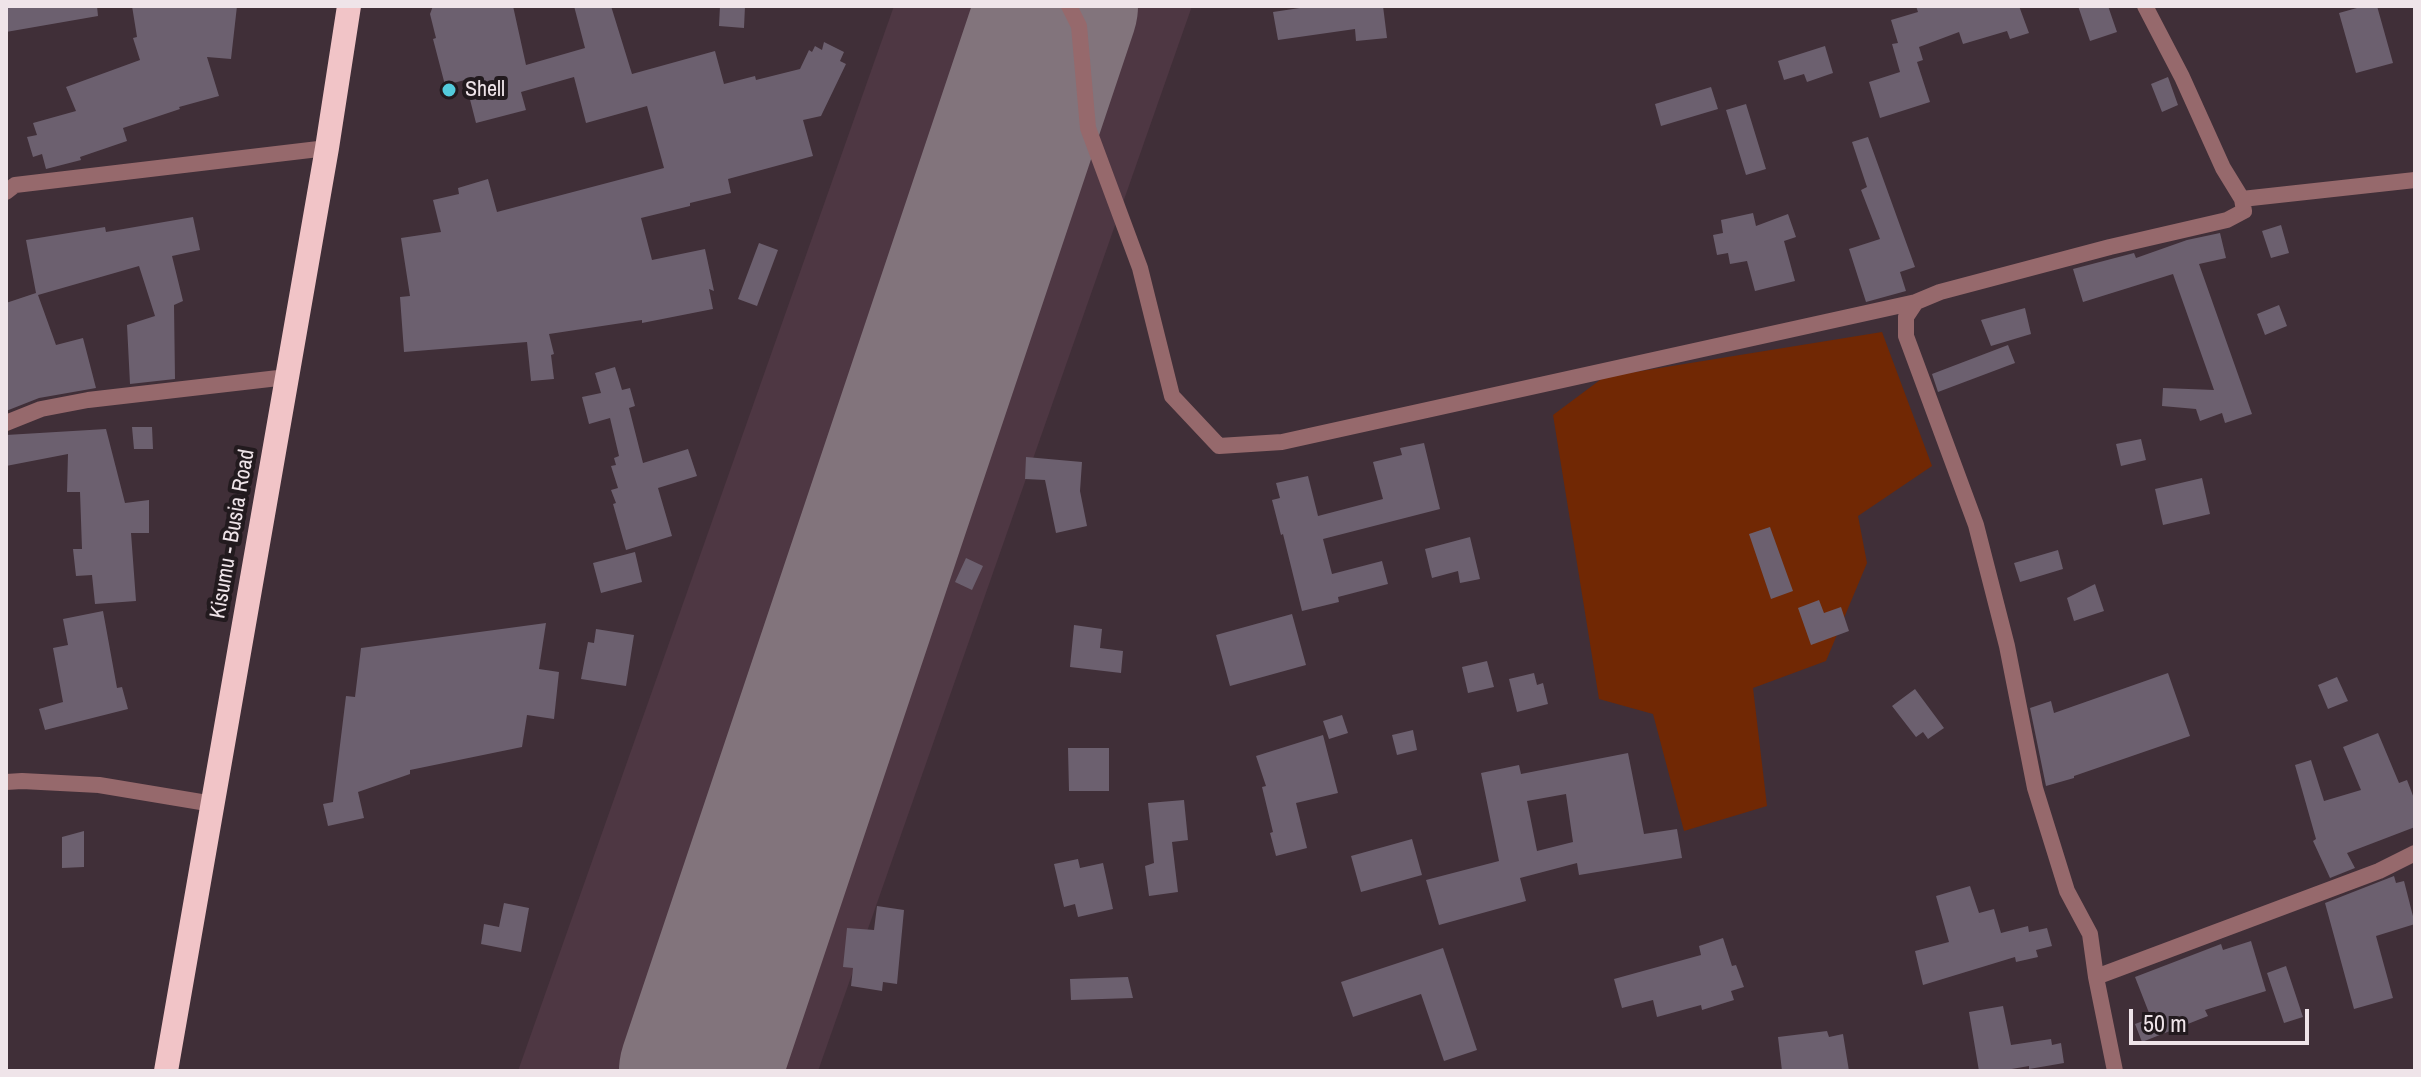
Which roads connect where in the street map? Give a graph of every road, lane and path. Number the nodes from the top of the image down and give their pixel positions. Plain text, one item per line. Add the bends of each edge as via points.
1 (349, 6) edge
2 (1069, 6) edge
3 (2145, 6) edge
4 (327, 148) junction
5 (2415, 180) edge
6 (6, 192) edge
7 (2242, 199) junction
8 (1916, 302) junction
9 (287, 377) junction
10 (6, 423) edge
11 (6, 782) edge
12 (213, 804) junction
13 (2415, 853) edge
14 (2096, 977) junction
15 (166, 1071) edge
16 (2115, 1071) edge

1 - 4 highway, Kisumu - Busia Road
2 - 8 street via 1079,26 1088,128 1140,268 1172,396 1219,446 1282,442
3 - 7 street
4 - 6 street via 15,185
4 - 9 highway, Kisumu - Busia Road
5 - 7 street
7 - 8 street via 2244,211 2227,220
8 - 14 street via 1906,317 1906,336 1976,525 2035,788 2067,891 2090,934
9 - 10 street via 88,400 41,409
9 - 12 highway, Kisumu - Busia Road
11 - 12 street via 99,785
12 - 15 highway, Kisumu - Busia Road
13 - 14 street
14 - 16 street

